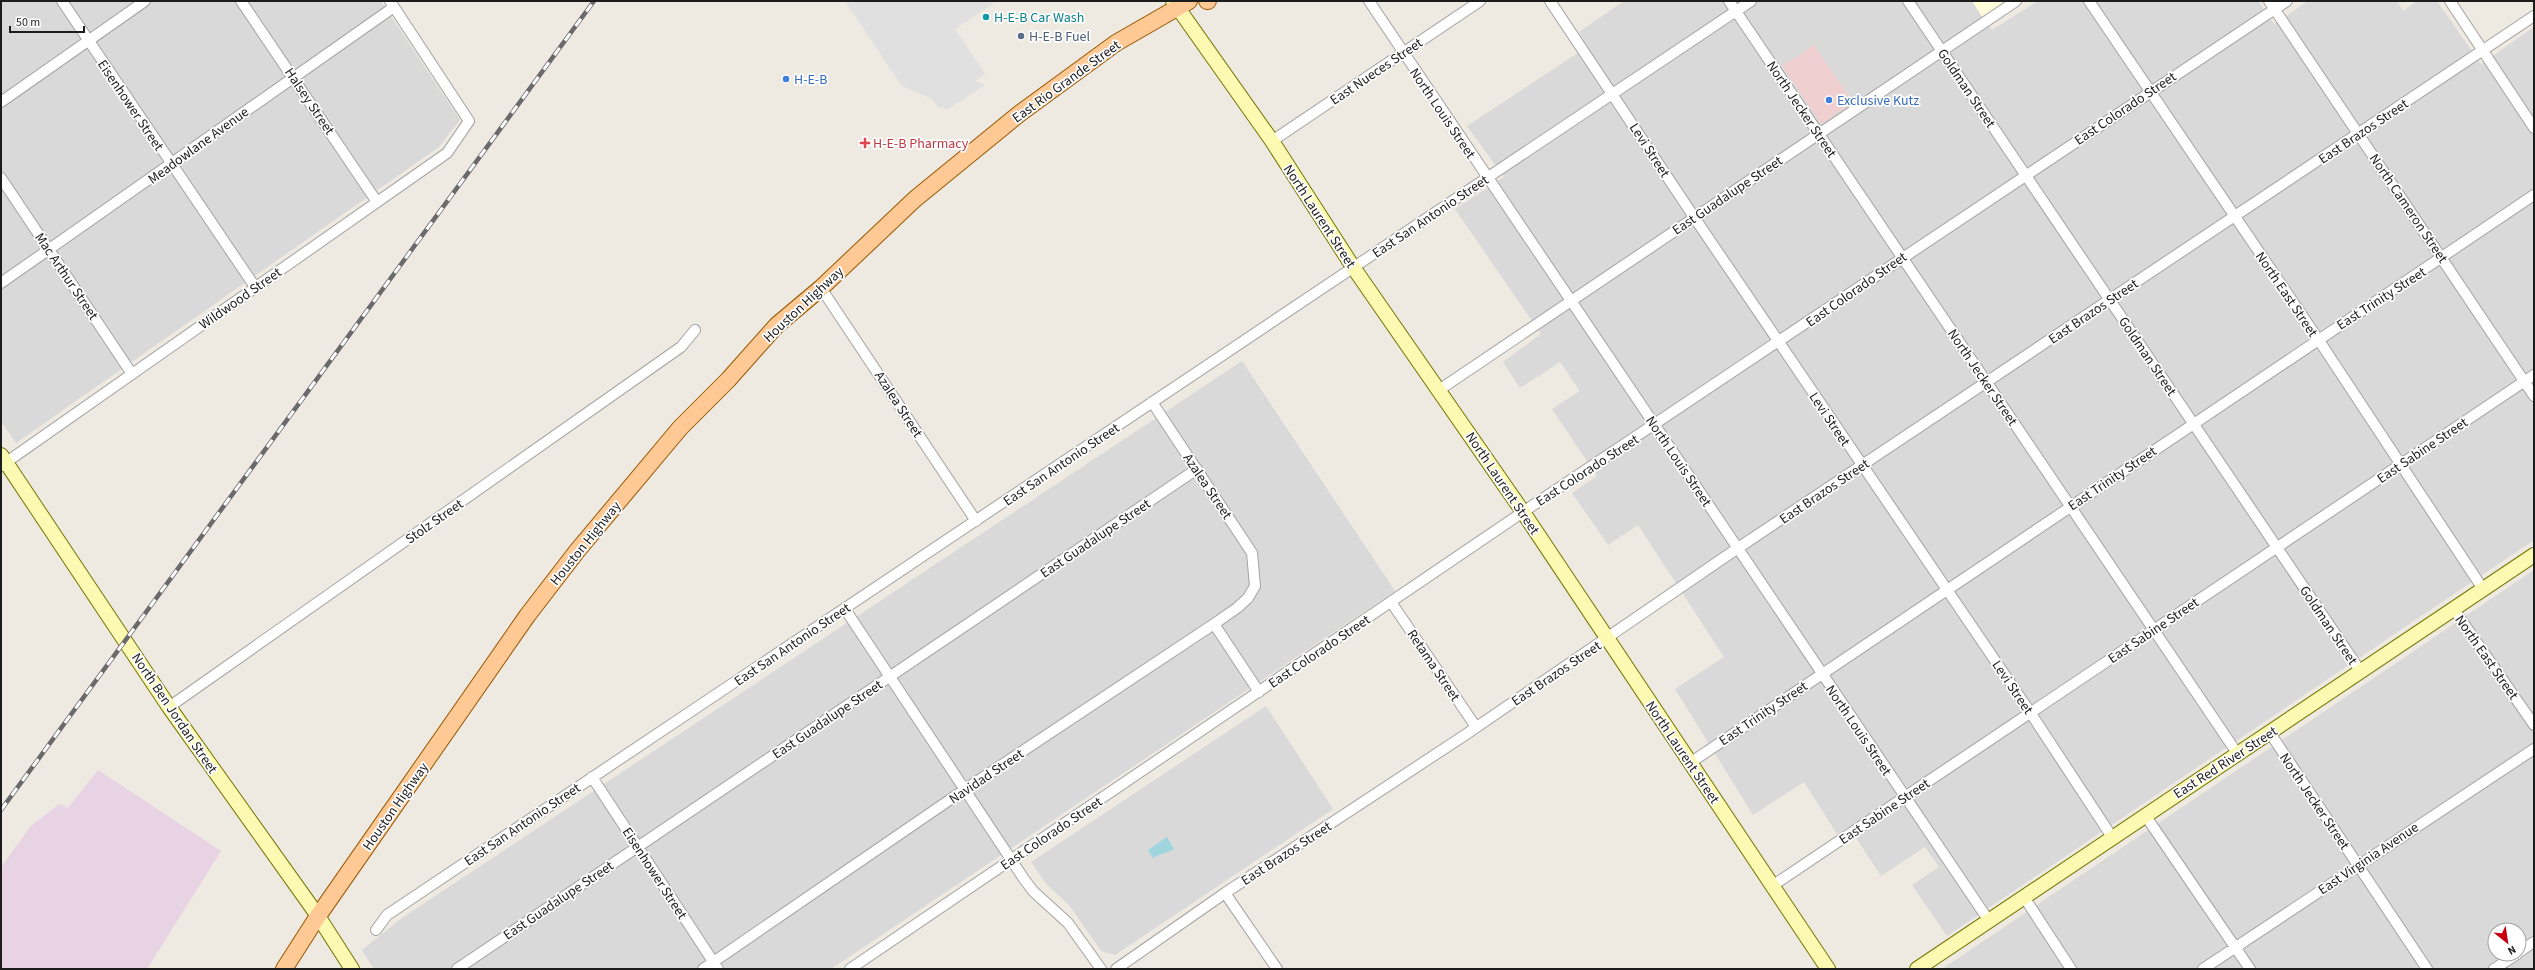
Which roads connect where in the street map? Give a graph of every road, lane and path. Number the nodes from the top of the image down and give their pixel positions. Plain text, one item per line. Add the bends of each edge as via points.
1 (62, 1) edge
2 (145, 1) edge
3 (241, 1) edge
4 (1369, 1) edge
5 (1480, 1) edge
6 (1550, 1) edge
7 (1729, 1) edge
8 (1751, 1) edge
9 (1908, 1) edge
10 (2016, 1) edge
11 (2089, 1) edge
12 (2287, 1) edge
13 (2450, 1) edge
14 (1180, 3) edge
15 (392, 4) edge
16 (2272, 5) edge
17 (1736, 11) junction
18 (2534, 16) edge
19 (89, 41) junction
20 (1942, 51) junction
21 (2483, 51) junction
22 (1404, 53) junction
23 (293, 77) junction
24 (2149, 92) junction
25 (1612, 93) junction
26 (1, 102) edge
27 (2534, 128) edge
28 (1819, 134) junction
29 (2359, 134) junction
30 (1272, 141) junction
31 (171, 165) junction
32 (948, 171) joint
33 (2026, 176) junction
34 (1, 178) edge
35 (1486, 178) junction
36 (2534, 195) edge
37 (377, 202) junction
38 (2234, 216) junction
39 (1694, 218) junction
40 (49, 250) junction
41 (1902, 256) junction
42 (2442, 257) junction
43 (1353, 267) junction
44 (1, 283) edge
45 (255, 287) junction
46 (821, 288) junction
47 (2110, 299) junction
48 (1570, 301) junction
49 (695, 330) dead end
50 (2318, 339) junction
51 (1779, 342) junction
52 (132, 374) junction
53 (2534, 375) edge
54 (1987, 382) junction
55 (2524, 382) junction
56 (1439, 390) junction
57 (2534, 396) edge
58 (1152, 402) junction
59 (2194, 423) junction
60 (1655, 425) junction
61 (3, 461) edge
62 (2400, 465) junction
63 (1862, 466) junction
64 (1197, 469) junction
65 (2071, 506) junction
66 (1523, 512) junction
67 (976, 522) junction
68 (2276, 547) junction
69 (1738, 548) junction
70 (2534, 555) edge
71 (1255, 574) joint
72 (1946, 589) junction
73 (2483, 589) junction
74 (1391, 602) junction
75 (2453, 608) junction
76 (845, 610) junction
77 (1214, 624) junction
78 (2153, 629) junction
79 (1607, 638) junction
80 (2361, 672) junction
81 (1820, 674) junction
82 (889, 677) junction
83 (1259, 692) junction
84 (169, 707) junction
85 (2030, 712) junction
86 (2534, 725) edge
87 (1476, 727) junction
88 (2270, 733) junction
89 (2534, 749) edge
90 (2238, 753) junction
91 (1690, 763) junction
92 (592, 777) junction
93 (964, 790) junction
94 (1905, 798) junction
95 (2145, 815) junction
96 (2112, 837) junction
97 (637, 847) junction
98 (1012, 860) junction
99 (2358, 865) junction
100 (1772, 886) junction
101 (1225, 893) junction
102 (2024, 897) junction
103 (318, 916) junction
104 (1989, 920) junction
105 (376, 930) dead end
106 (2236, 947) junction
107 (2504, 962) edge
108 (715, 966) edge
109 (284, 969) edge
110 (352, 969) edge
111 (457, 969) edge
112 (703, 969) edge
113 (850, 969) edge
114 (1101, 969) edge
115 (1116, 969) edge
116 (1277, 969) edge
117 (1828, 969) edge
118 (1917, 969) edge
119 (2071, 969) edge
120 (2203, 969) edge
121 (2250, 969) edge
122 (2427, 969) edge
123 (2494, 969) edge

1 - 19 street, Eisenhower Street
2 - 19 street
3 - 23 street, Halsey Street
4 - 22 street, North Louis Street
5 - 22 street, East Nueces Street
6 - 25 street, Levi Street
7 - 17 street, North Jecker Street
8 - 17 street, East San Antonio Street
9 - 20 street, Goldman Street
10 - 20 street, East Guadalupe Street
11 - 24 street, North East Street
12 - 16 street, East Colorado Street
13 - 21 street
14 - 30 street, North Laurent Street
14 - 32 main road, East Rio Grande Street via 1116,44 1019,114
15 - 23 street, Meadowlane Avenue
15 - 37 street, Wildwood Street via 470,121 447,153
16 - 24 street, East Colorado Street
16 - 29 street, North Cameron Street
17 - 25 street, East San Antonio Street
17 - 28 street, North Jecker Street
18 - 21 street, East Brazos Street
19 - 26 street
19 - 31 street, Eisenhower Street
20 - 28 street, East Guadalupe Street
20 - 33 street, Goldman Street
21 - 27 street
21 - 29 street, East Brazos Street
22 - 30 street, East Nueces Street
22 - 35 street, North Louis Street
23 - 31 street, Meadowlane Avenue
23 - 37 street, Halsey Street
24 - 33 street, East Colorado Street
24 - 38 street, North East Street
25 - 35 street, East San Antonio Street
25 - 39 street, Levi Street
28 - 39 street, East Guadalupe Street
28 - 41 street, North Jecker Street
29 - 38 street, East Brazos Street
29 - 42 street, North Cameron Street
30 - 43 street, North Laurent Street
31 - 40 street, Meadowlane Avenue
31 - 45 street, Eisenhower Street
32 - 46 main road, Houston Highway via 914,199
33 - 41 street, East Colorado Street
33 - 47 street, Goldman Street
34 - 40 street, Mac Arthur Street
35 - 43 street, East San Antonio Street
35 - 48 street, North Louis Street
36 - 42 street, East Trinity Street
37 - 45 street, Wildwood Street
38 - 47 street, East Brazos Street
38 - 50 street, North East Street
39 - 48 street, East Guadalupe Street
39 - 51 street, Levi Street
40 - 44 street, Meadowlane Avenue
40 - 52 street, Mac Arthur Street
41 - 51 street, East Colorado Street
41 - 54 street, North Jecker Street
42 - 50 street, East Trinity Street
42 - 55 street, North Cameron Street
43 - 56 street, North Laurent Street
43 - 58 street, East San Antonio Street
45 - 52 street, Wildwood Street
46 - 67 street, Azalea Street
46 - 103 main road, Houston Highway via 777,325 728,380 680,428 577,551 527,616
47 - 54 street, East Brazos Street
47 - 59 street, Goldman Street
48 - 56 street, East Guadalupe Street
48 - 60 street, North Louis Street
49 - 84 street, Stolz Street via 682,347
50 - 59 street, East Trinity Street
50 - 62 street, North East Street
51 - 60 street, East Colorado Street
51 - 63 street, Levi Street
52 - 61 street, Wildwood Street
53 - 55 street, East Sabine Street
54 - 63 street, East Brazos Street
54 - 65 street, North Jecker Street
55 - 57 street, North Cameron Street
55 - 62 street, East Sabine Street
56 - 66 street, North Laurent Street
58 - 64 street, Azalea Street
58 - 67 street, East San Antonio Street
59 - 65 street, East Trinity Street
59 - 68 street, Goldman Street
60 - 66 street, East Colorado Street
60 - 69 street, North Louis Street
61 - 84 street, North Ben Jordan Street
62 - 68 street, East Sabine Street
62 - 73 street, North East Street
63 - 69 street, East Brazos Street
63 - 72 street, Levi Street
64 - 71 street, Azalea Street via 1252,553
64 - 82 street, East Guadalupe Street
65 - 72 street, East Trinity Street
65 - 78 street, North Jecker Street
66 - 74 street, East Colorado Street
66 - 79 street, North Laurent Street
67 - 76 street, East San Antonio Street
68 - 78 street, East Sabine Street
68 - 80 street, Goldman Street
69 - 79 street, East Brazos Street
69 - 81 street, North Louis Street
70 - 73 street, East Red River Street
71 - 77 street, Navidad Street via 1254,586 1248,598
72 - 81 street, East Trinity Street
72 - 85 street, Levi Street
73 - 75 street, East Red River Street
74 - 83 street, East Colorado Street
74 - 87 street, Retama Street
75 - 80 street, East Red River Street
75 - 86 street, North East Street
76 - 82 street
76 - 92 street, East San Antonio Street
77 - 83 street
77 - 93 street, Navidad Street
78 - 85 street, East Sabine Street
78 - 90 street, North Jecker Street
79 - 87 street, East Brazos Street
79 - 91 street, North Laurent Street
80 - 88 street, East Red River Street
81 - 91 street, East Trinity Street
81 - 94 street, North Louis Street
82 - 93 street
82 - 97 street, East Guadalupe Street
83 - 98 street, East Colorado Street
84 - 103 street, North Ben Jordan Street
85 - 94 street, East Sabine Street
85 - 96 street, Levi Street
87 - 101 street, East Brazos Street
88 - 90 street, East Red River Street
88 - 99 street, North Jecker Street
89 - 99 street, East Virginia Avenue
90 - 95 street, East Red River Street
91 - 100 street, North Laurent Street
92 - 97 street, Eisenhower Street
92 - 105 street, East San Antonio Street via 387,915
93 - 98 street
93 - 108 street, Navidad Street
94 - 100 street, East Sabine Street
94 - 104 street, North Louis Street
95 - 96 street, East Red River Street
95 - 106 street
96 - 102 street, East Red River Street
97 - 108 street, Eisenhower Street
97 - 111 street, East Guadalupe Street
98 - 113 street, East Colorado Street
98 - 114 street via 1033,891 1068,923
99 - 106 street, East Virginia Avenue
99 - 122 street, North Jecker Street
100 - 117 street, North Laurent Street
101 - 115 street, East Brazos Street
101 - 116 street
102 - 104 street, East Red River Street
102 - 119 street
103 - 109 main road, Houston Highway
103 - 110 street, North Ben Jordan Street
104 - 118 street, East Red River Street
106 - 120 street, East Virginia Avenue
106 - 121 street
107 - 123 street
108 - 112 street, Navidad Street

